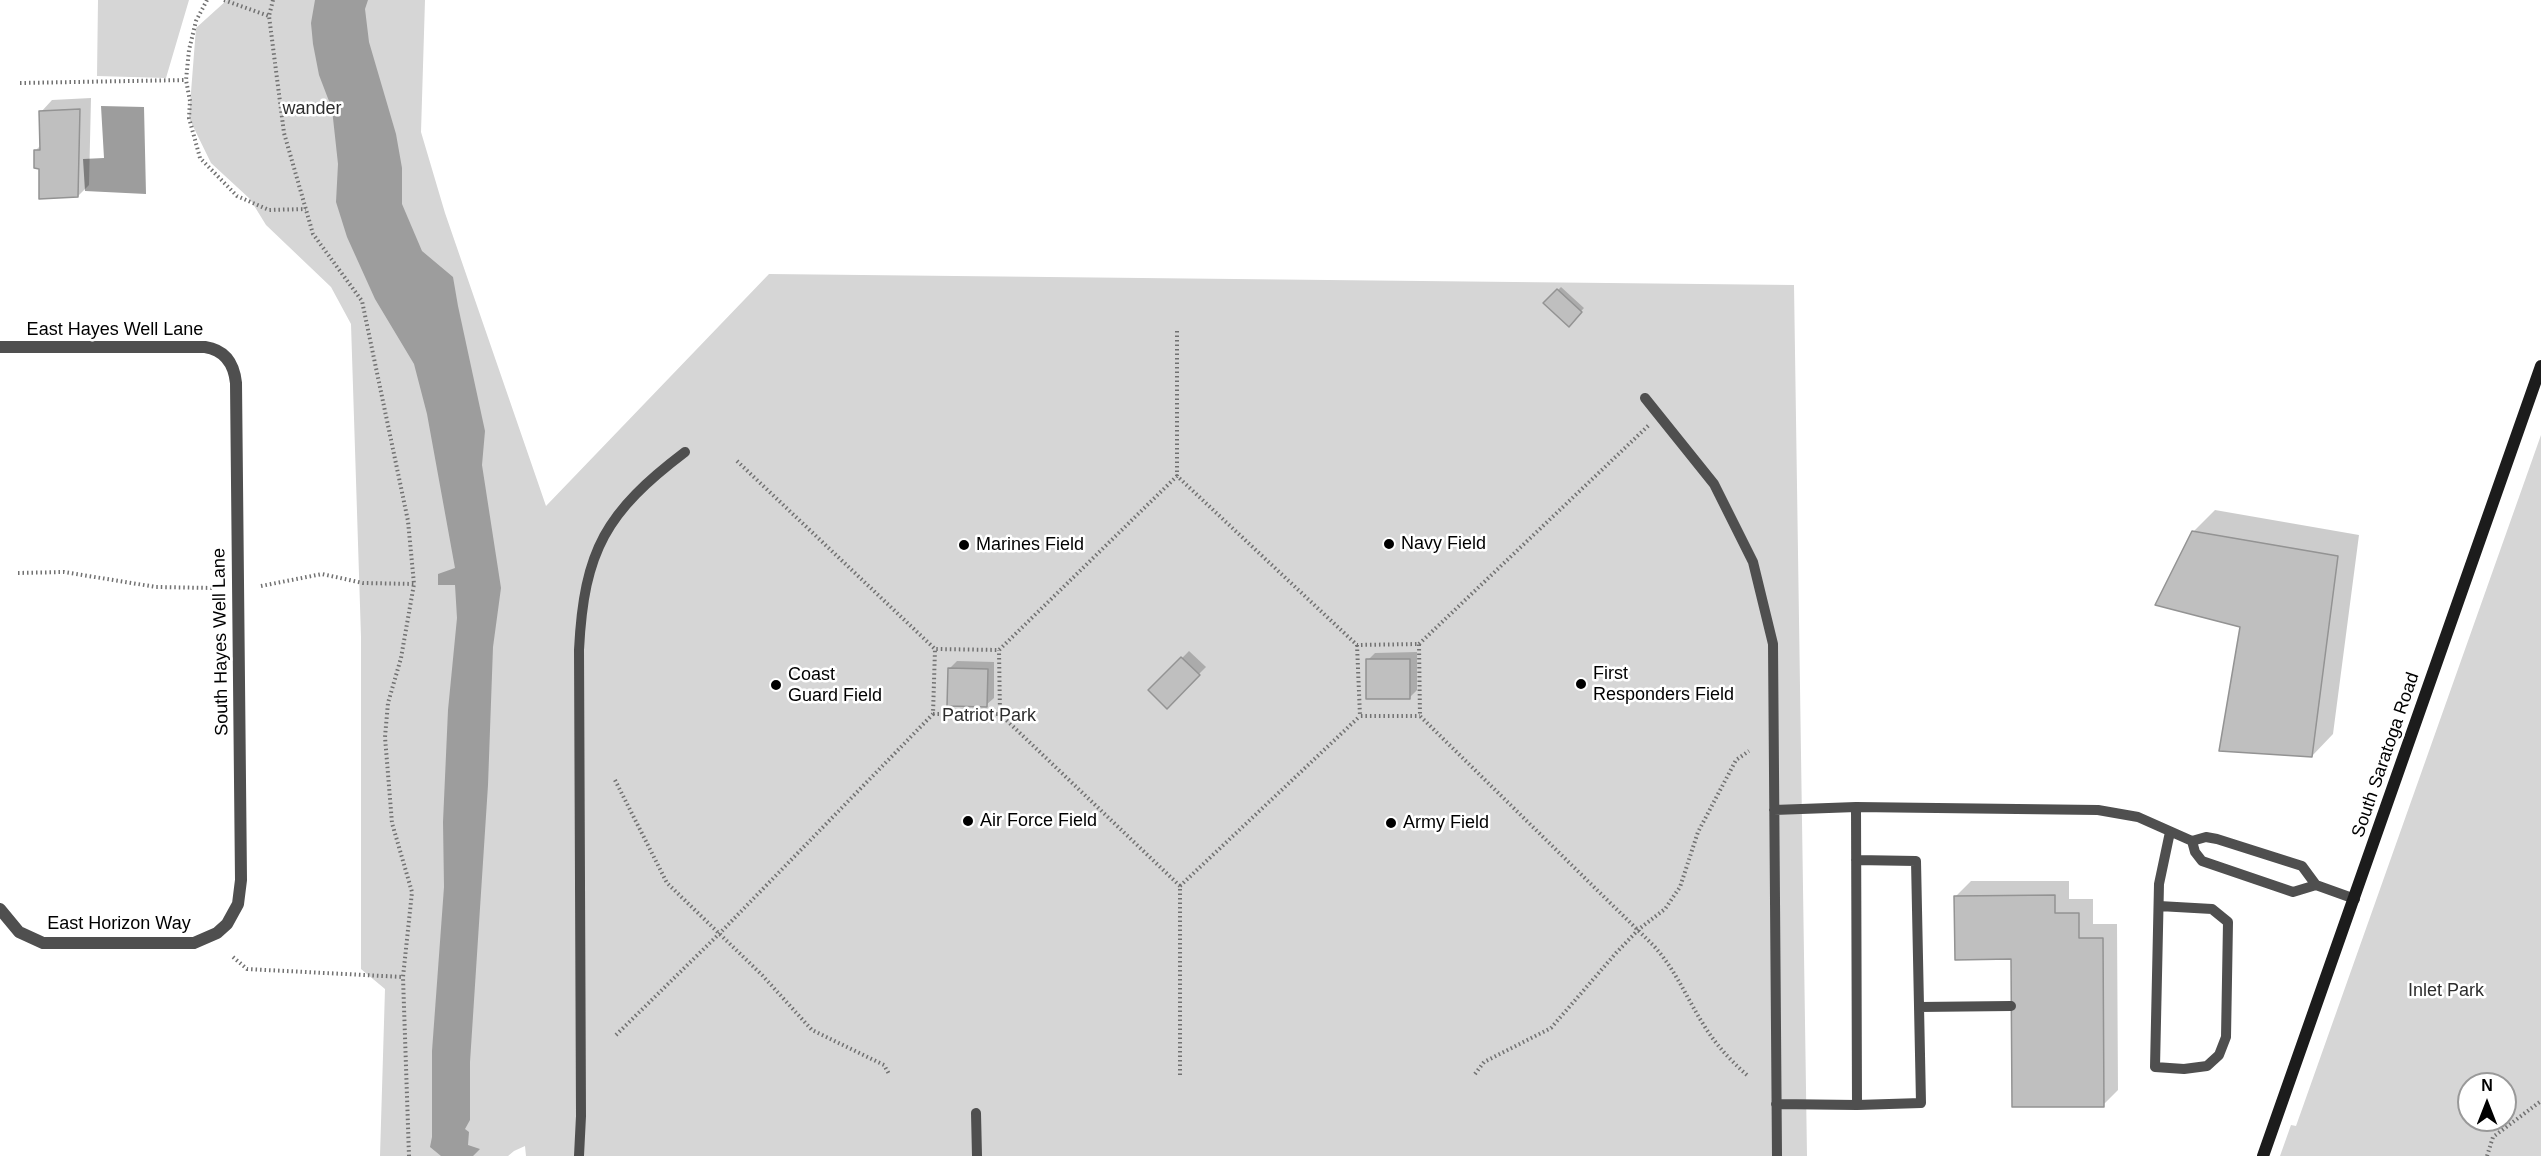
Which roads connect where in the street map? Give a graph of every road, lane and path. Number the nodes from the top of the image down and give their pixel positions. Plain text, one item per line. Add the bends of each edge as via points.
1 (207, 0) edge
2 (224, 0) edge
3 (273, 0) edge
4 (269, 16) junction
5 (186, 80) junction
6 (20, 83) dead end
7 (306, 209) junction
8 (1177, 331) dead end
9 (0, 347) edge
10 (226, 357) joint
11 (2541, 366) edge
12 (1645, 398) dead end
13 (1644, 429) dead end
14 (685, 452) dead end
15 (737, 460) dead end
16 (1177, 476) junction
17 (18, 573) dead end
18 (414, 584) junction
19 (261, 586) dead end
20 (213, 588) dead end
21 (1419, 644) junction
22 (1357, 645) junction
23 (934, 649) junction
24 (999, 650) junction
25 (933, 714) junction
26 (1000, 714) junction
27 (1360, 716) junction
28 (1419, 716) junction
29 (1749, 751) dead end
30 (615, 780) dead end
31 (1856, 807) junction
32 (1774, 810) junction
33 (2170, 832) junction
34 (2192, 841) junction
35 (1856, 860) junction
36 (2316, 885) junction
37 (1180, 886) junction
38 (2355, 899) junction
39 (2159, 906) junction
40 (0, 909) edge
41 (226, 924) joint
42 (1639, 929) junction
43 (719, 934) junction
44 (232, 957) dead end
45 (403, 977) junction
46 (2011, 1006) dead end
47 (1919, 1007) junction
48 (615, 1035) dead end
49 (889, 1074) dead end
50 (1475, 1074) dead end
51 (1180, 1076) dead end
52 (1748, 1076) dead end
53 (2541, 1101) edge
54 (1776, 1104) junction
55 (1857, 1106) junction
56 (976, 1113) dead end
57 (409, 1156) edge
58 (579, 1156) edge
59 (977, 1156) edge
60 (1777, 1156) edge
61 (2263, 1156) edge
62 (2487, 1156) edge

1 - 5 path via 196,21
2 - 4 path
3 - 4 path
4 - 7 path via 284,133
5 - 6 path
5 - 7 path via 189,118 200,158 237,196 269,210
7 - 18 path via 314,234 362,301 408,521
8 - 16 path
9 - 10 street, East Hayes Well Lane via 206,347
10 - 41 street, South Hayes Well Lane via 234,368 236,383 241,880 238,904
11 - 38 street, South Saratoga Road
12 - 32 lane via 1714,484 1753,562 1773,644
13 - 21 path
14 - 58 lane via 652,477 619,511 600,540 581,612
15 - 23 path
16 - 22 path
16 - 24 path
17 - 20 path via 64,572 156,587
18 - 19 path via 363,583 321,574
18 - 45 path via 401,658 388,703 385,737 392,824 412,892
21 - 22 path
21 - 28 path
22 - 27 path
23 - 24 path
23 - 25 path
24 - 26 path
25 - 26 path
25 - 43 path
26 - 37 path
27 - 28 path
27 - 37 path
28 - 42 path
29 - 42 path via 1736,760 1698,832 1680,887 1665,909
30 - 43 path via 667,883
31 - 32 lane
31 - 33 lane via 2098,810 2138,817
31 - 35 lane
32 - 54 lane
33 - 34 lane
33 - 39 lane via 2159,884
34 - 36 lane via 2217,839 2302,866
34 - 36 lane via 2202,861 2293,892
35 - 47 lane via 1916,861
35 - 55 lane
36 - 38 lane
37 - 51 path
38 - 61 street, South Saratoga Road
39 - 39 lane via 2155,1067 2207,1066 2219,1055 2226,1037 2228,922 2212,909
40 - 41 street, East Horizon Way via 10,924 30,939 57,945 194,943 217,933
42 - 50 path via 1551,1028 1484,1062
42 - 52 path via 1671,964 1704,1026 1724,1054
43 - 48 path
43 - 49 path via 812,1030 884,1065
44 - 45 path via 247,969
45 - 57 path
46 - 47 lane
47 - 55 lane via 1921,1103
53 - 62 path via 2493,1137
54 - 55 lane
54 - 60 lane
56 - 59 lane

